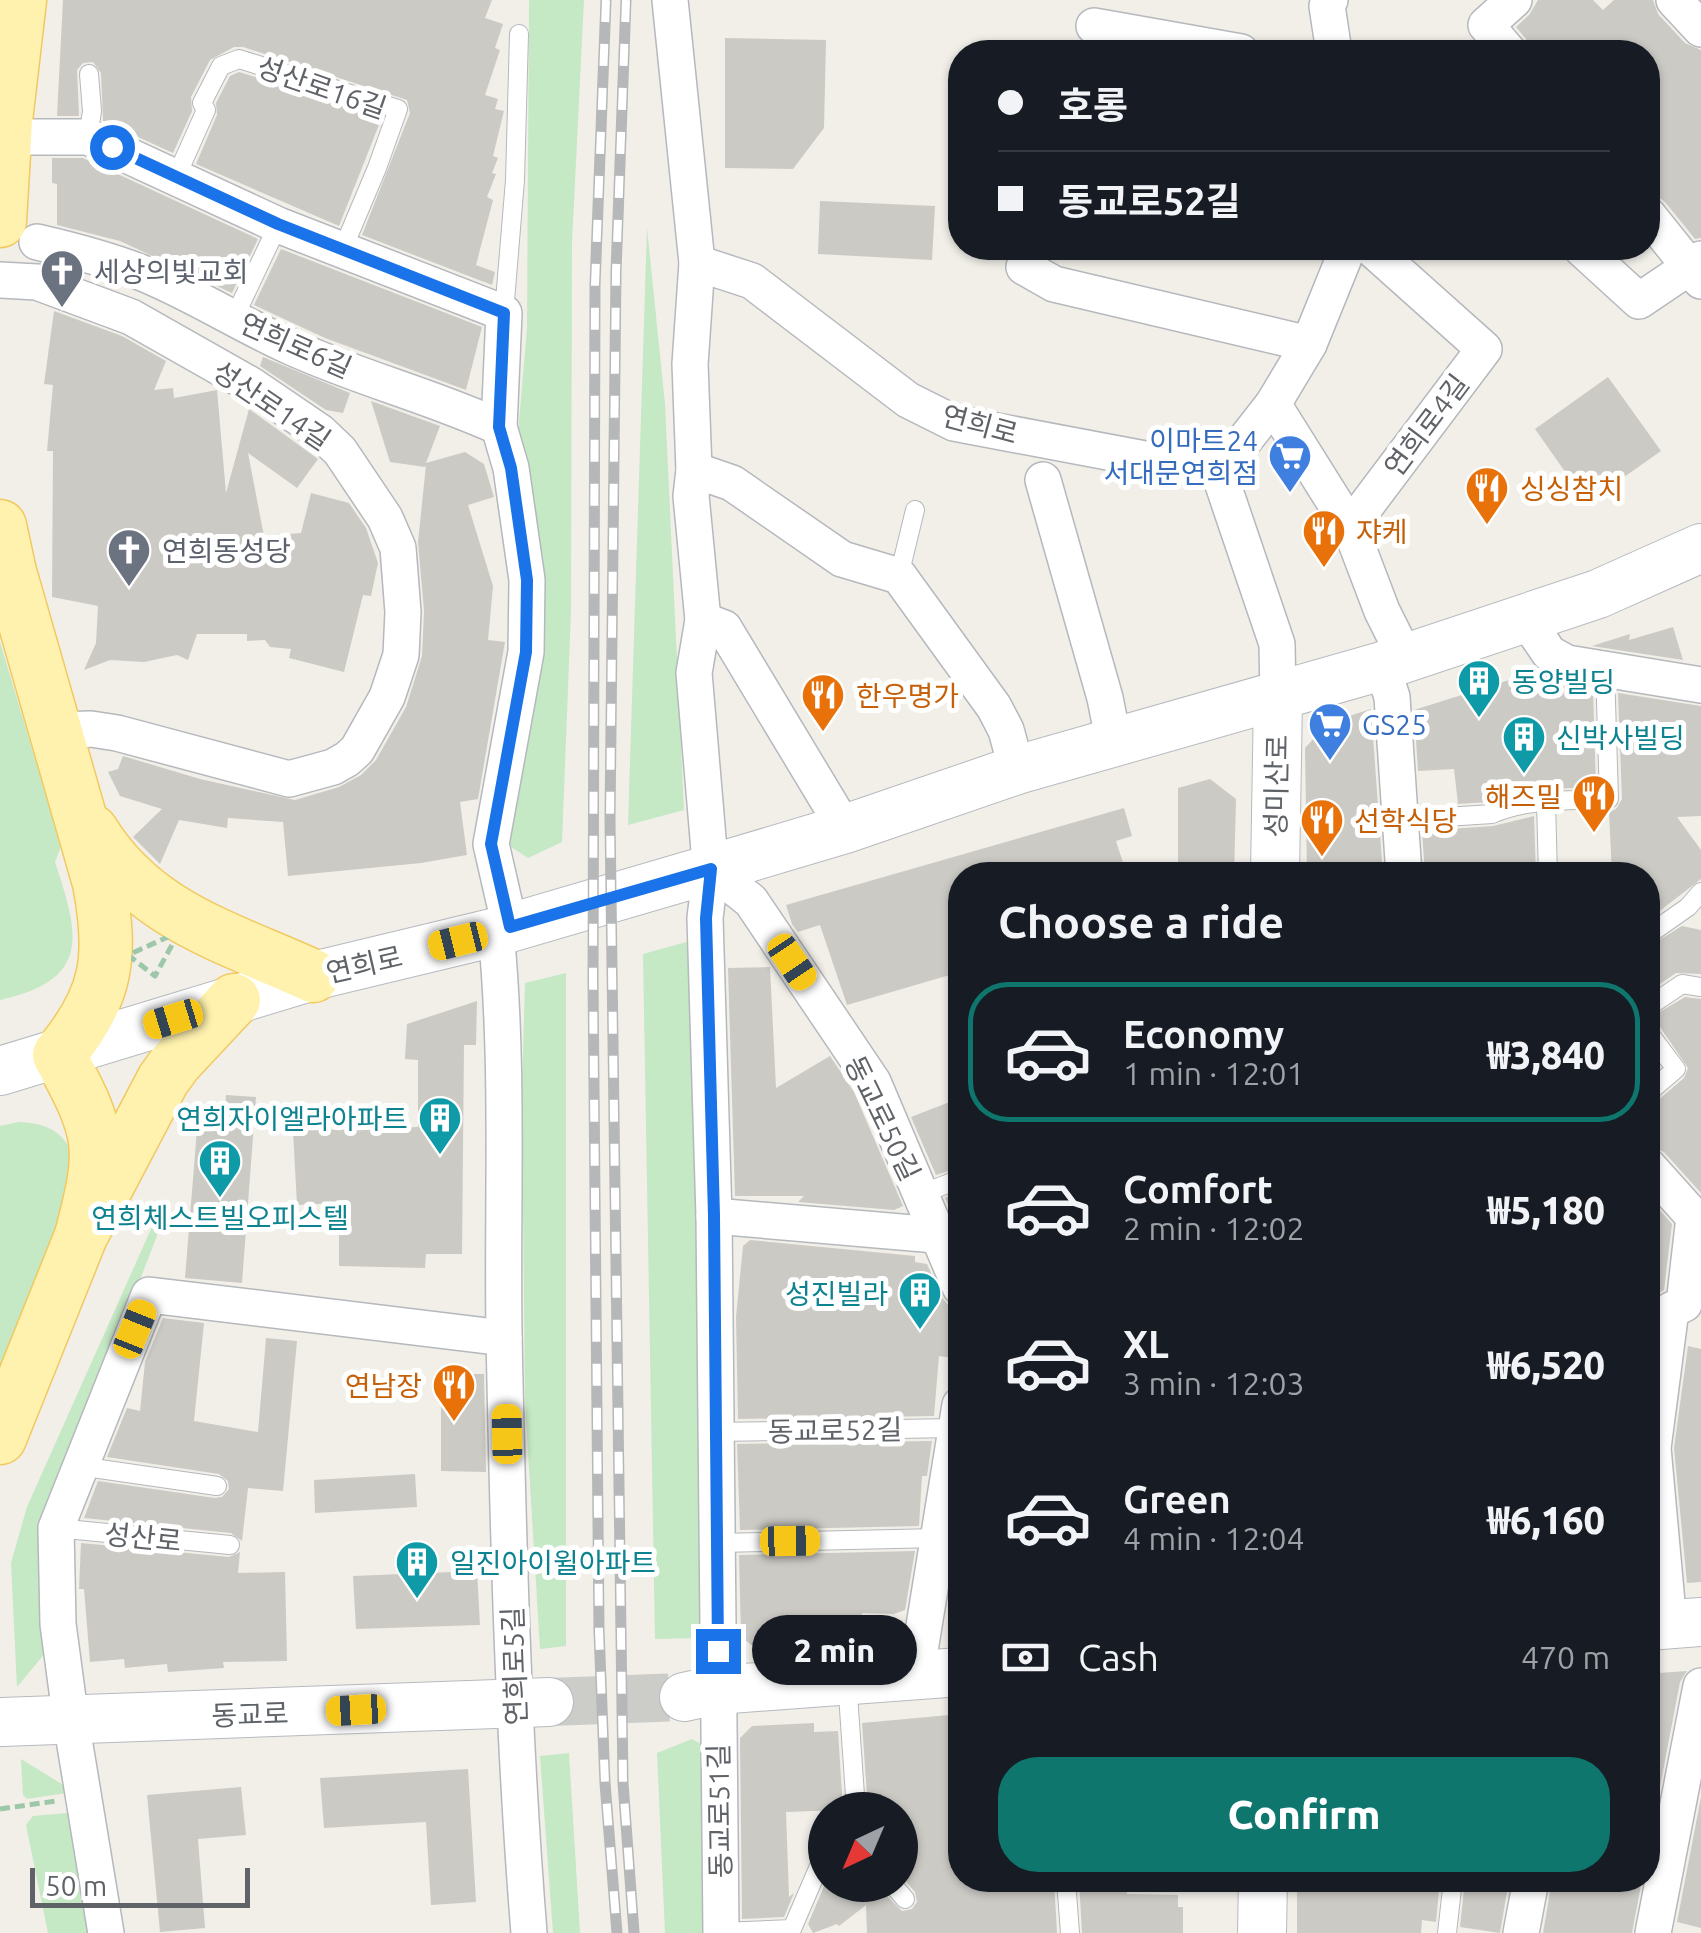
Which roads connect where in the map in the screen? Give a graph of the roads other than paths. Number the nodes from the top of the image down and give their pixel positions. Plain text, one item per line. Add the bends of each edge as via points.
1 (20, 0) edge
2 (670, 0) edge
3 (1330, 0) edge
4 (1514, 0) edge
5 (1674, 0) edge
6 (1094, 26) dead end
7 (1701, 29) edge
8 (519, 34) dead end
9 (1173, 40) edge
10 (1332, 40) edge
11 (1499, 40) edge
12 (90, 74) dead end
13 (5, 137) junction
14 (88, 137) junction
15 (177, 175) junction
16 (278, 224) junction
17 (1660, 228) edge
18 (18, 232) edge
19 (342, 251) junction
20 (1027, 260) edge
21 (1343, 260) edge
22 (1384, 260) edge
23 (1594, 260) edge
24 (697, 263) junction
25 (1698, 269) edge
26 (0, 280) edge
27 (504, 313) junction
28 (234, 318) junction
29 (1309, 344) junction
30 (1274, 404) junction
31 (499, 427) junction
32 (694, 470) junction
33 (1219, 473) junction
34 (1043, 480) dead end
35 (915, 510) dead end
36 (0, 526) edge
37 (1350, 527) junction
38 (1701, 548) edge
39 (899, 576) junction
40 (1526, 619) junction
41 (704, 620) junction
42 (1393, 662) junction
43 (1605, 669) junction
44 (1701, 685) edge
45 (1278, 698) junction
46 (54, 730) junction
47 (1114, 743) junction
48 (1017, 770) junction
49 (74, 800) junction
50 (1546, 802) junction
51 (1400, 820) junction
52 (845, 829) junction
53 (710, 860) junction
54 (1275, 862) edge
55 (1403, 862) edge
56 (1548, 862) edge
57 (1701, 892) edge
58 (1660, 926) edge
59 (503, 929) junction
60 (313, 976) junction
61 (1701, 986) edge
62 (1660, 998) edge
63 (234, 1000) junction
64 (1660, 1048) edge
65 (59, 1056) junction
66 (0, 1072) edge
67 (1660, 1083) edge
68 (1660, 1178) edge
69 (948, 1184) edge
70 (921, 1194) junction
71 (1698, 1214) edge
72 (714, 1216) junction
73 (948, 1234) edge
74 (81, 1236) junction
75 (948, 1237) edge
76 (1660, 1308) edge
77 (504, 1338) junction
78 (948, 1417) edge
79 (714, 1432) junction
80 (0, 1438) edge
81 (79, 1466) junction
82 (948, 1477) edge
83 (217, 1486) dead end
84 (1660, 1513) edge
85 (56, 1528) junction
86 (938, 1538) junction
87 (716, 1543) junction
88 (230, 1546) dead end
89 (1672, 1624) edge
90 (938, 1673) edge
91 (847, 1680) junction
92 (1701, 1686) edge
93 (701, 1693) junction
94 (532, 1702) junction
95 (70, 1721) junction
96 (2, 1722) edge
97 (1694, 1762) edge
98 (855, 1792) edge
99 (808, 1892) edge
100 (1067, 1892) edge
101 (1263, 1892) edge
102 (1452, 1892) edge
103 (1528, 1892) edge
104 (106, 1933) edge
105 (530, 1933) edge
106 (721, 1933) edge
107 (1070, 1933) edge
108 (1262, 1933) edge
109 (1447, 1933) edge
110 (1520, 1933) edge
111 (1654, 1933) edge

1 - 13 main road
2 - 24 street
3 - 10 street
4 - 11 street via 1486,25
5 - 7 street
6 - 9 street
8 - 27 lane
12 - 14 lane
13 - 14 street
13 - 18 main road
14 - 15 street
15 - 16 street
15 - 19 lane, 성산로16길 via 221,66 239,59 398,109
16 - 19 street
16 - 28 lane
17 - 25 street
18 - 28 street, 연희로6길 via 143,273
19 - 27 street
20 - 29 street via 1024,267 1054,284
21 - 29 street
22 - 37 street, 연희로4길 via 1484,349
23 - 25 street via 1639,301
24 - 32 street via 690,364
24 - 33 street, 연희로 via 752,282 908,400 954,423
26 - 46 street, 성산로14길 via 36,282 131,317 320,432 385,518 402,576 401,655 391,686 357,750 334,767 289,778 117,732
27 - 31 street, 연희로5길
28 - 31 street, 연희로6길 via 339,367
29 - 30 street
30 - 33 street
30 - 37 street
31 - 59 street, 연희로5길 via 527,580 526,652 491,844
32 - 39 street via 732,484 842,559
32 - 41 street via 690,496
33 - 45 street via 1277,644
34 - 47 street
35 - 39 lane
36 - 46 main road
37 - 42 street
38 - 40 main road, 연희로
39 - 48 street via 994,707
40 - 42 main road, 연희로
40 - 43 street via 1550,653
41 - 52 street via 724,628
41 - 53 street via 694,673
42 - 45 main road, 연희로
42 - 51 street
43 - 44 street
43 - 50 lane via 1608,799
45 - 47 main road, 연희로
45 - 54 main road, 성미산로
46 - 49 main road
47 - 48 main road, 연희로
48 - 52 main road, 연희로
49 - 60 main road via 121,872 144,894 208,932
49 - 65 main road via 99,883 106,957 84,1026
50 - 51 lane via 1492,814
50 - 56 lane
51 - 55 street
52 - 53 main road, 연희로
53 - 59 main road, 연희로
53 - 70 street, 동교로50길 via 751,901 873,1082
53 - 72 street
57 - 58 lane
59 - 60 main road, 연희로
59 - 77 street, 연희로5길
60 - 63 main road, 연희로
61 - 62 lane via 1682,984
63 - 65 main road, 연희로
63 - 74 main road via 163,1080
64 - 67 lane via 1676,1069
65 - 66 main road, 연희로
65 - 74 main road via 94,1131 95,1180
68 - 71 street
69 - 70 lane
70 - 73 street, 동교로50길
71 - 76 street via 1684,1304
72 - 75 street
72 - 79 street
74 - 80 main road
77 - 81 street via 149,1294
77 - 94 street, 연희로5길
78 - 79 lane, 동교로52길
79 - 87 street
81 - 83 lane
81 - 85 street
82 - 86 street
84 - 89 street
85 - 88 lane, 성산로
85 - 95 street
86 - 87 lane
86 - 90 street
87 - 93 street
90 - 91 main road
91 - 93 main road
91 - 98 lane
92 - 97 street
93 - 106 street, 동교로51길
94 - 95 main road, 동교로
94 - 105 street, 연희로5길
95 - 96 main road, 동교로
95 - 104 street
97 - 111 street
99 - 106 lane, 동교로51길 via 792,1929
100 - 107 lane
101 - 108 main road
102 - 109 lane
103 - 110 street

